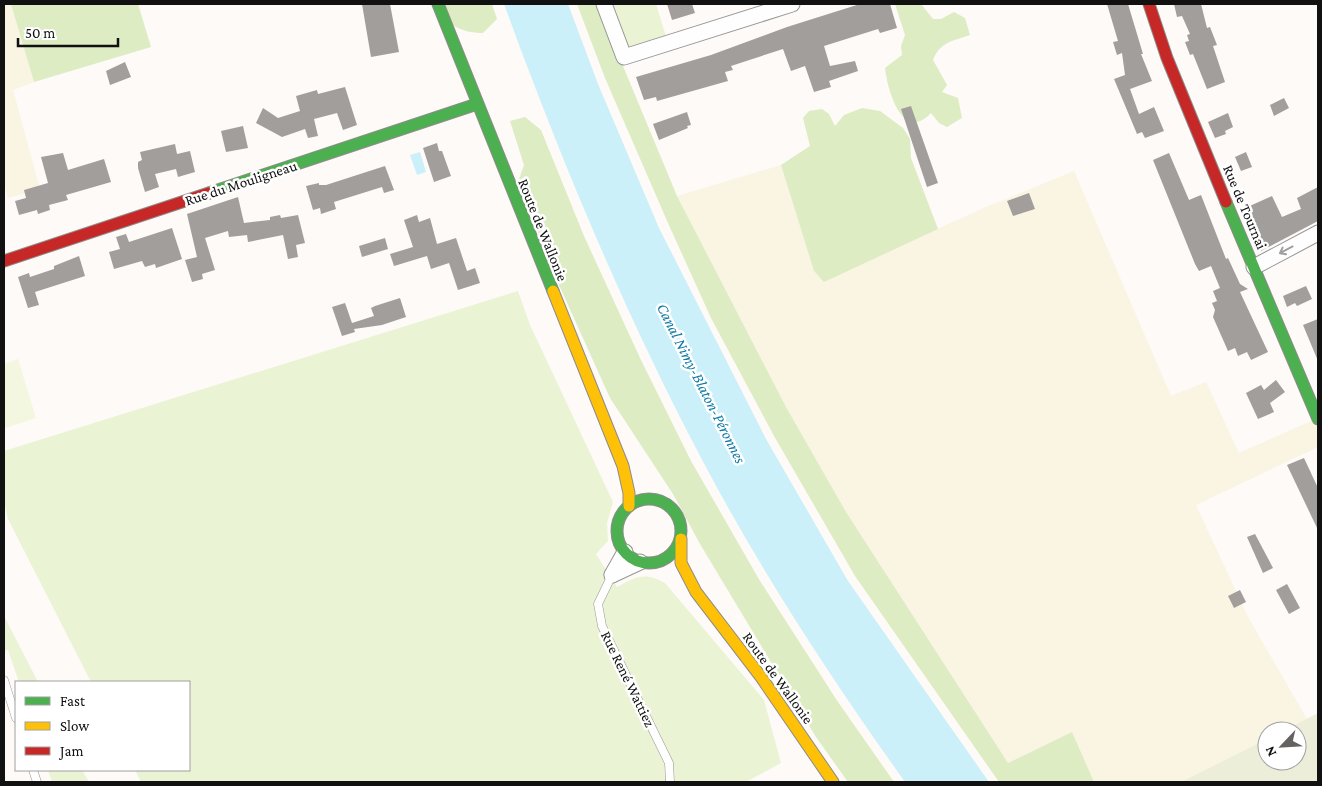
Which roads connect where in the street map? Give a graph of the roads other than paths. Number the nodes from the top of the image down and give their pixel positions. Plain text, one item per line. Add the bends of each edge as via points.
1 (438, 4) edge
2 (604, 4) edge
3 (792, 4) edge
4 (1149, 4) edge
5 (477, 104) junction
6 (1318, 233) edge
7 (4, 261) edge
8 (1254, 267) junction
9 (1318, 419) edge
10 (624, 466) junction
11 (658, 500) junction
12 (629, 506) junction
13 (681, 539) junction
14 (625, 552) junction
15 (644, 563) junction
16 (612, 575) junction
17 (696, 592) junction
18 (4, 680) edge
19 (15, 715) edge
20 (670, 782) edge
21 (833, 782) edge

1 - 5 main road, Route de Wallonie
2 - 3 street via 624,57
4 - 8 main road, Rue de Tournai via 1181,96
5 - 7 main road, Rue du Mouligneau
5 - 10 main road, Route de Wallonie
6 -> 8 street
8 - 9 main road, Rue de Tournai
10 - 11 main road via 638,488
10 - 12 main road
11 - 12 main road via 638,500
11 - 13 main road via 675,511 680,521
12 - 14 main road via 618,523 617,533
13 - 15 main road via 666,559
13 - 17 main road via 681,563
14 - 15 main road
14 - 16 street
15 - 16 street
15 - 17 main road via 672,572
16 - 20 lane, Rue René Wattiez via 598,604 602,626 669,763
17 - 21 main road, Route de Wallonie via 761,677
18 - 19 lane

